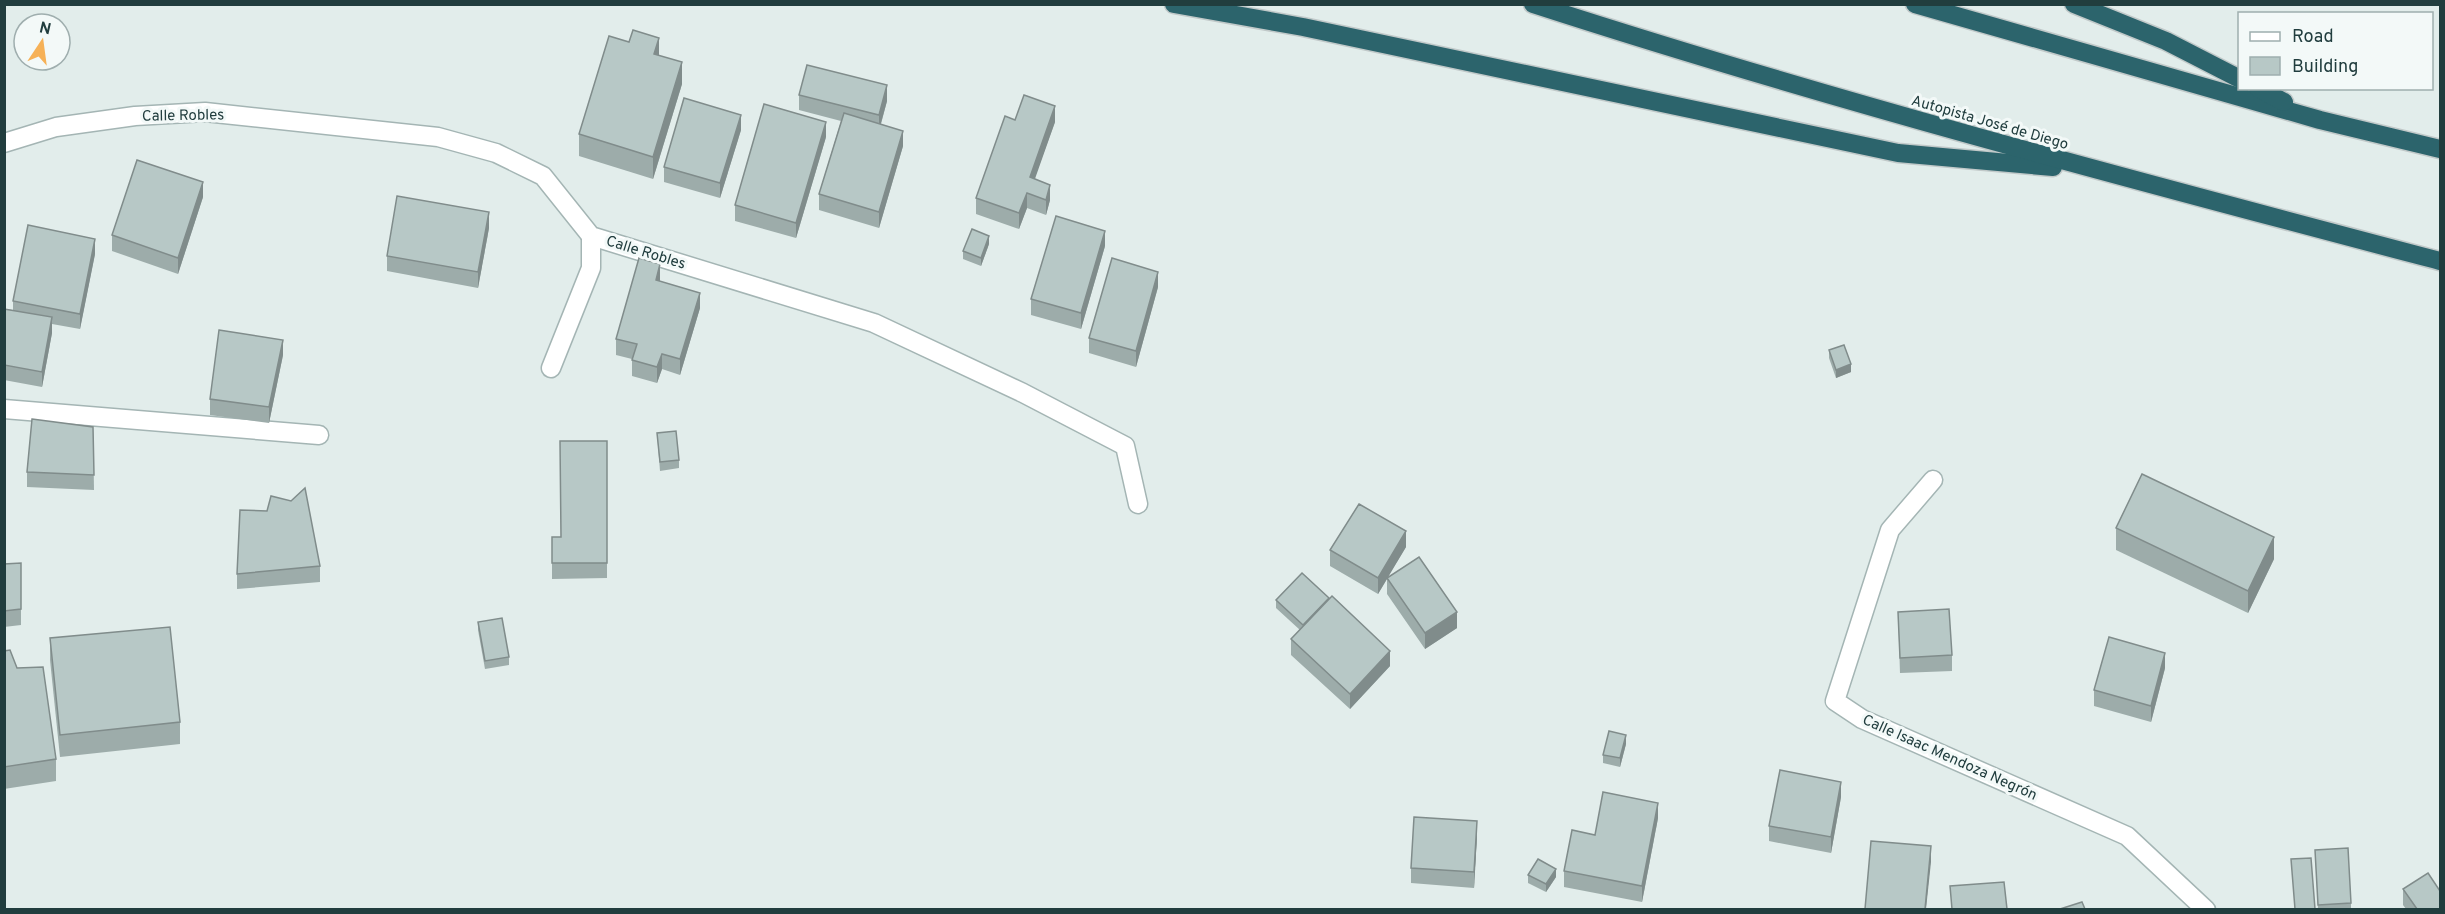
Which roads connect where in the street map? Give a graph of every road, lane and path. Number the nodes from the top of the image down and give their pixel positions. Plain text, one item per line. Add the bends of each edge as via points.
1 (1174, 4) edge
2 (1533, 4) edge
3 (1915, 4) edge
4 (2074, 4) edge
5 (2238, 78) edge
6 (2262, 90) edge
7 (2320, 120) junction
8 (4, 143) edge
9 (2440, 149) edge
10 (2100, 171) junction
11 (591, 236) junction
12 (2440, 261) edge
13 (551, 368) dead end
14 (4, 410) edge
15 (319, 435) dead end
16 (1933, 480) dead end
17 (1138, 504) dead end
18 (2206, 909) edge

1 - 10 highway via 1303,27 1898,153
2 - 10 highway, Autopista José de Diego via 1793,84
3 - 7 highway
4 - 5 highway via 2166,41
6 - 7 highway
7 - 9 highway
8 - 11 street, Calle Robles via 56,127 135,116 205,112 438,137 496,153 543,176
10 - 12 highway, Autopista José de Diego
11 - 13 street via 591,268
11 - 17 street, Calle Robles via 874,323 1023,393 1125,446
14 - 15 street
16 - 18 street, Calle Isaac Mendoza Negrón via 1890,530 1835,701 1862,719 2127,836

